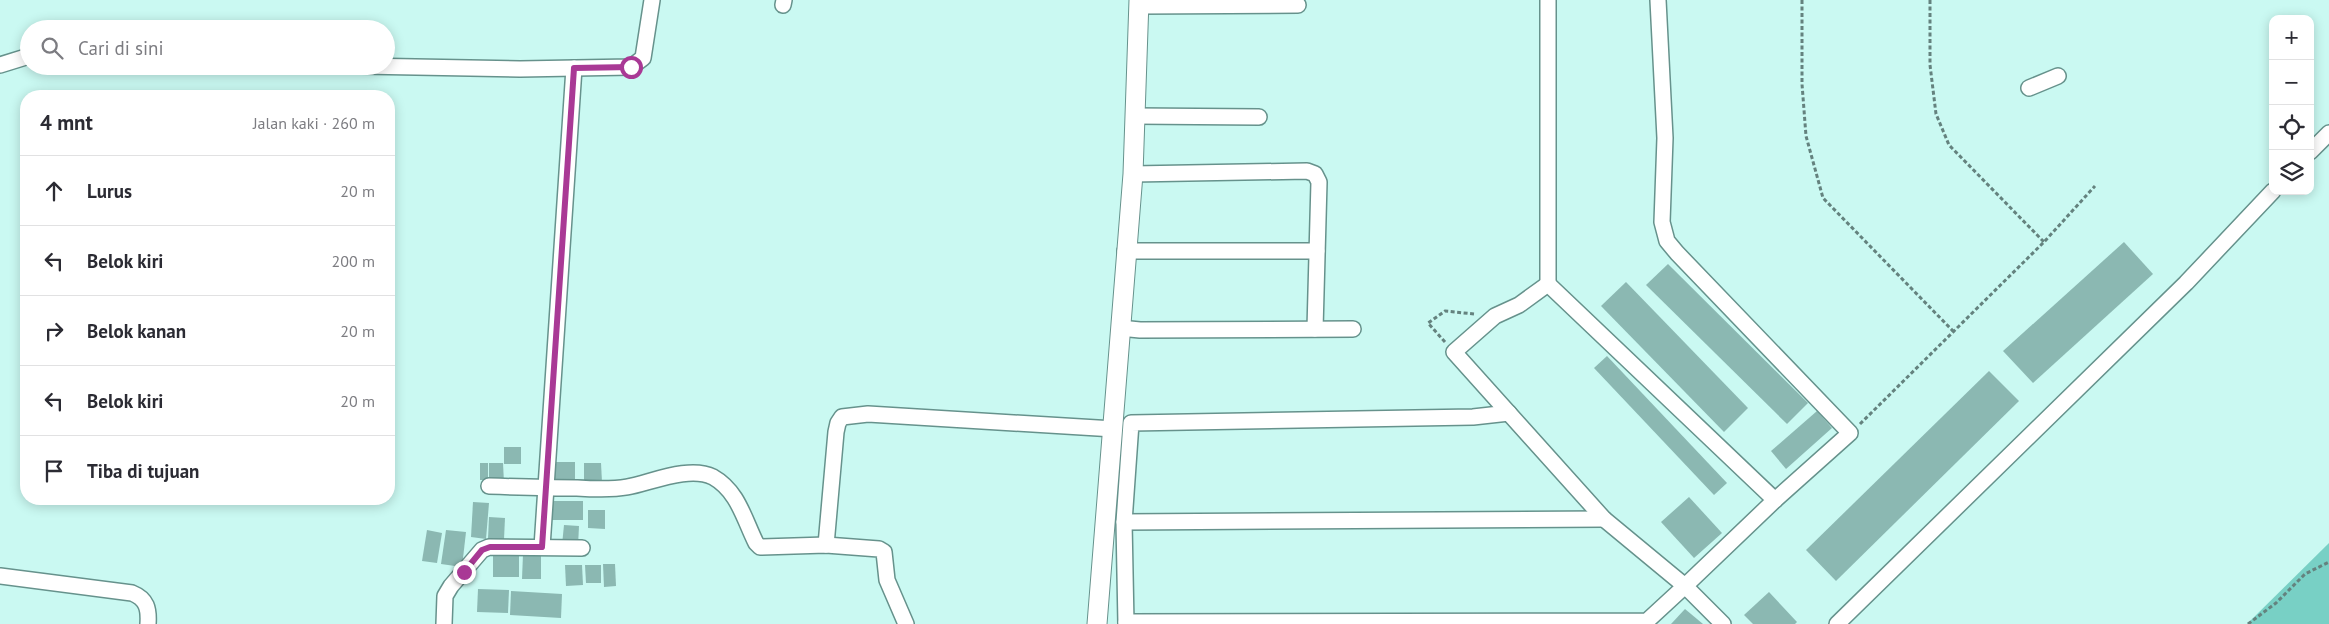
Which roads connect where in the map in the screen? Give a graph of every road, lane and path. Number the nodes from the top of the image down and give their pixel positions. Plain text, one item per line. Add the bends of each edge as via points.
1 (652, 0) edge
2 (1548, 0) edge
3 (1658, 0) edge
4 (1802, 0) edge
5 (1930, 0) edge
6 (1139, 3) edge
7 (1298, 5) dead end
8 (20, 59) edge
9 (0, 65) edge
10 (395, 67) edge
11 (574, 68) junction
12 (2058, 76) dead end
13 (2029, 88) dead end
14 (1135, 116) junction
15 (1259, 117) dead end
16 (2329, 133) edge
17 (2312, 150) edge
18 (1133, 174) junction
19 (2095, 186) dead end
20 (2269, 195) edge
21 (2044, 242) junction
22 (1125, 251) junction
23 (1317, 251) junction
24 (1548, 284) junction
25 (1495, 316) junction
26 (1120, 328) junction
27 (1315, 328) junction
28 (1353, 328) dead end
29 (1953, 331) junction
30 (1454, 352) junction
31 (1510, 414) junction
32 (1114, 429) junction
33 (1850, 433) junction
34 (489, 486) dead end
35 (547, 488) junction
36 (1775, 500) junction
37 (1604, 519) junction
38 (1124, 522) junction
39 (826, 545) junction
40 (542, 547) junction
41 (582, 548) dead end
42 (2329, 562) edge
43 (0, 576) edge
44 (1685, 586) junction
45 (1646, 622) edge
46 (1126, 623) edge
47 (148, 624) edge
48 (444, 624) edge
49 (906, 624) edge
50 (1097, 624) edge
51 (1723, 624) edge
52 (1838, 624) edge
53 (2248, 624) edge

1 - 11 street via 644,58 631,67
2 - 24 street
3 - 33 street via 1665,138 1662,222 1668,240 1683,260
4 - 29 path via 1806,136 1823,198
5 - 21 path via 1934,104 1948,145
6 - 7 street
6 - 14 street
8 - 9 street
10 - 11 street
11 - 35 street
12 - 13 street
14 - 15 street
14 - 18 street
16 - 17 street
18 - 22 street
18 - 23 street via 1307,171 1315,174 1319,182
19 - 21 path
20 - 52 street via 2186,283
21 - 29 path
22 - 23 street
22 - 26 street
23 - 27 street
24 - 25 street via 1519,305
24 - 36 street
25 - 30 street
25 - 30 path via 1445,311 1428,323
26 - 27 street
26 - 32 street
27 - 28 street
29 - 33 path
30 - 31 street
31 - 37 street
31 - 38 street via 1131,423
32 - 39 street via 849,415 838,423 836,432
32 - 50 street
33 - 36 street
34 - 35 street
35 - 39 street via 627,487 660,478 704,474 713,478 741,506 760,547
35 - 40 street
36 - 44 street
37 - 38 street
37 - 44 street
38 - 46 street
39 - 49 street via 884,552 887,580
40 - 41 street
40 - 48 street via 490,547 482,550 445,596
42 - 53 path via 2305,574 2276,603
43 - 47 street via 132,593 147,604
44 - 45 street
44 - 51 street
45 - 46 street

